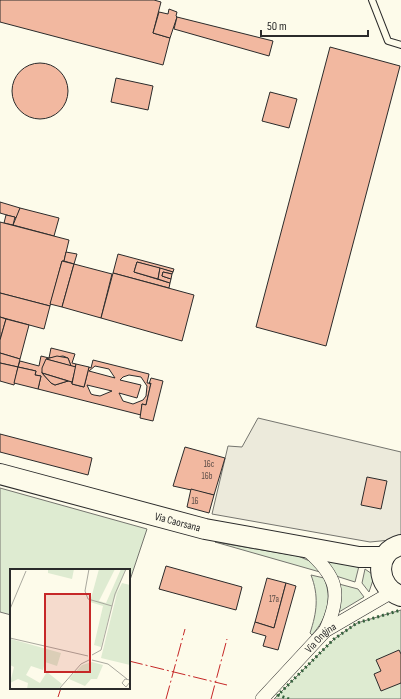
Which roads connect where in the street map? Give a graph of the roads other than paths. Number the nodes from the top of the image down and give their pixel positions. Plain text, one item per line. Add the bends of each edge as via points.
1 (372, 0) edge
2 (401, 45) edge
3 (0, 474) edge
4 (401, 545) edge
5 (305, 548) junction
6 (359, 557) junction
7 (384, 557) junction
8 (393, 591) edge
9 (325, 631) junction
10 (262, 699) edge

1 - 2 lane via 388,41
3 - 5 main road, Via Caorsana via 205,529
4 - 7 main road
5 - 6 main road, Via Caorsana
5 - 9 street via 324,564 333,582 336,597 334,613
6 - 7 main road
6 - 8 main road via 375,566
7 - 8 main road via 381,576
8 - 9 street, Via Ongina
9 - 10 street, Via Ongina

